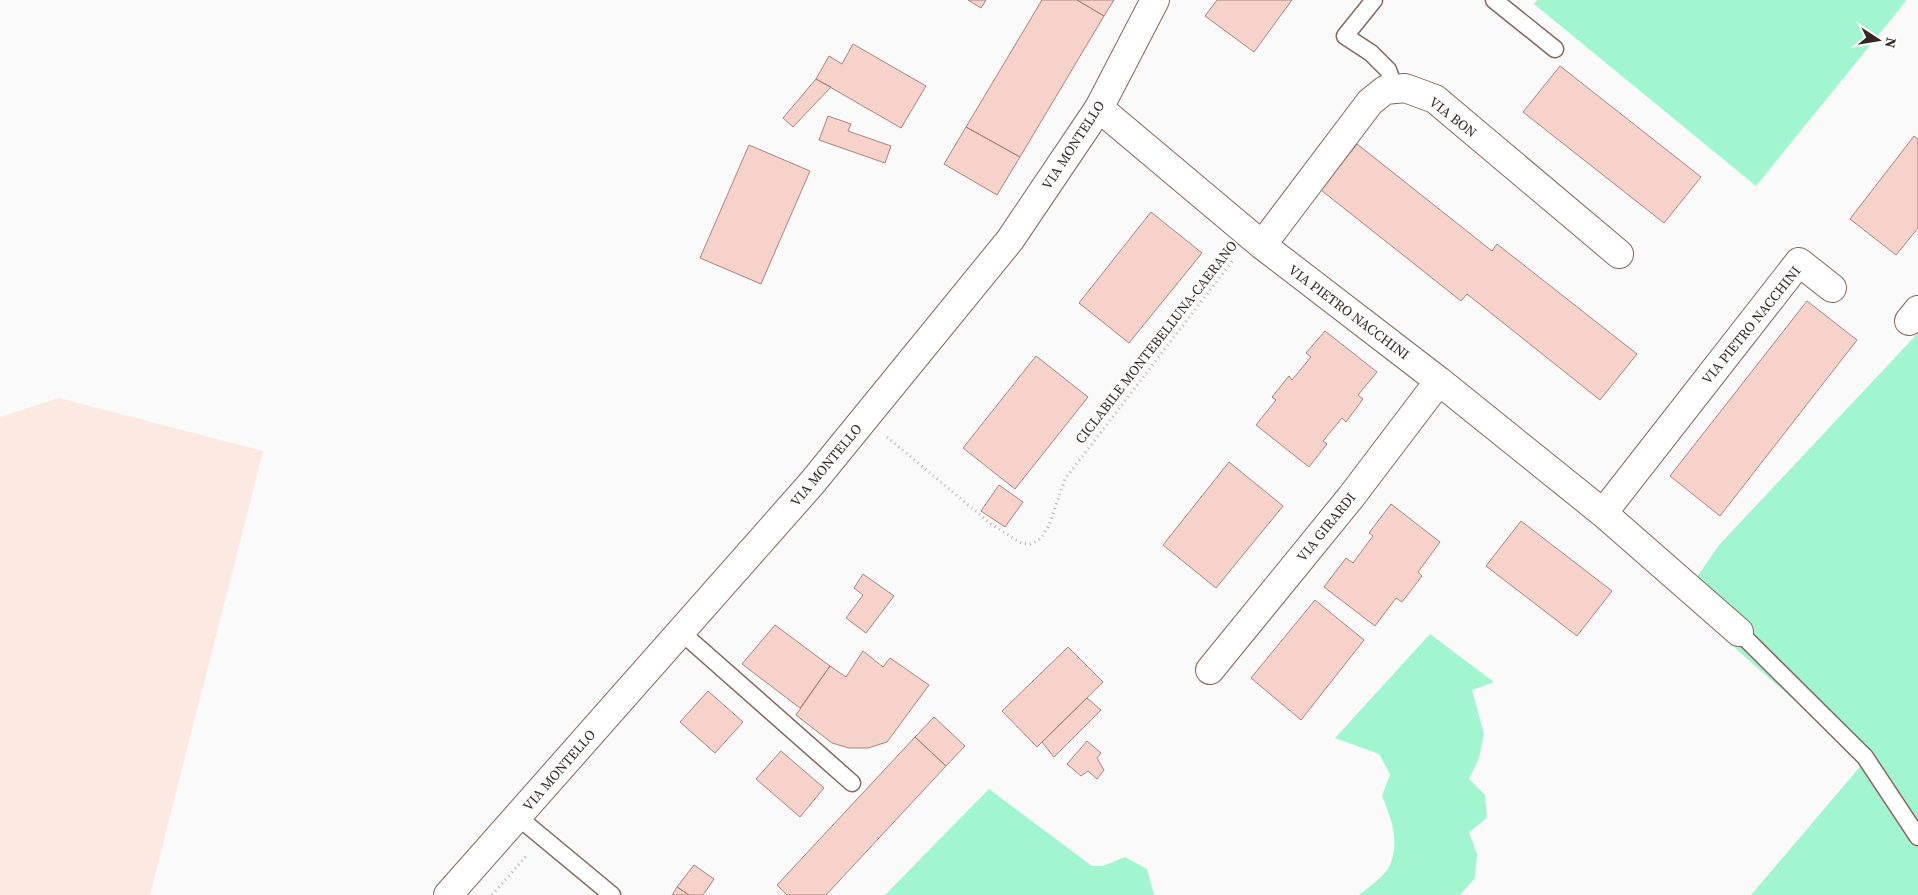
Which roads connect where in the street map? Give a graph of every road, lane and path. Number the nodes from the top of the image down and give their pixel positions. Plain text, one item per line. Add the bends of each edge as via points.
1 (1155, 0) edge
2 (1374, 0) edge
3 (1494, 0) edge
4 (1555, 49) dead end
5 (1395, 89) junction
6 (1098, 108) junction
7 (1257, 241) junction
8 (1619, 254) dead end
9 (1832, 288) dead end
10 (1439, 380) junction
11 (880, 439) dead end
12 (1603, 512) junction
13 (681, 632) junction
14 (1738, 632) joint
15 (1210, 670) dead end
16 (852, 783) dead end
17 (518, 817) junction
18 (1918, 837) edge
19 (448, 895) edge
20 (612, 895) edge

1 - 6 street, VIA MONTELLO
2 - 5 lane via 1345,36 1388,70
3 - 4 lane
5 - 7 street via 1385,90 1370,102
5 - 8 street, VIA BON via 1405,88 1435,100
6 - 7 street, VIA PIETRO NACCHINI
6 - 13 street, VIA MONTELLO via 999,254 812,483
7 - 10 street, VIA PIETRO NACCHINI
7 - 11 path, CICLABILE MONTEBELLUNA-CAERANO via 1065,479 1049,525 1037,541 1021,543 991,524 890,438
9 - 12 street, VIA PIETRO NACCHINI via 1799,262
10 - 12 street, VIA PIETRO NACCHINI
10 - 15 street, VIA GIRARDI via 1351,497
12 - 14 street, VIA PIETRO NACCHINI
13 - 16 lane
13 - 17 street, VIA MONTELLO
14 - 18 lane via 1865,757
17 - 19 street, VIA MONTELLO
17 - 20 lane

